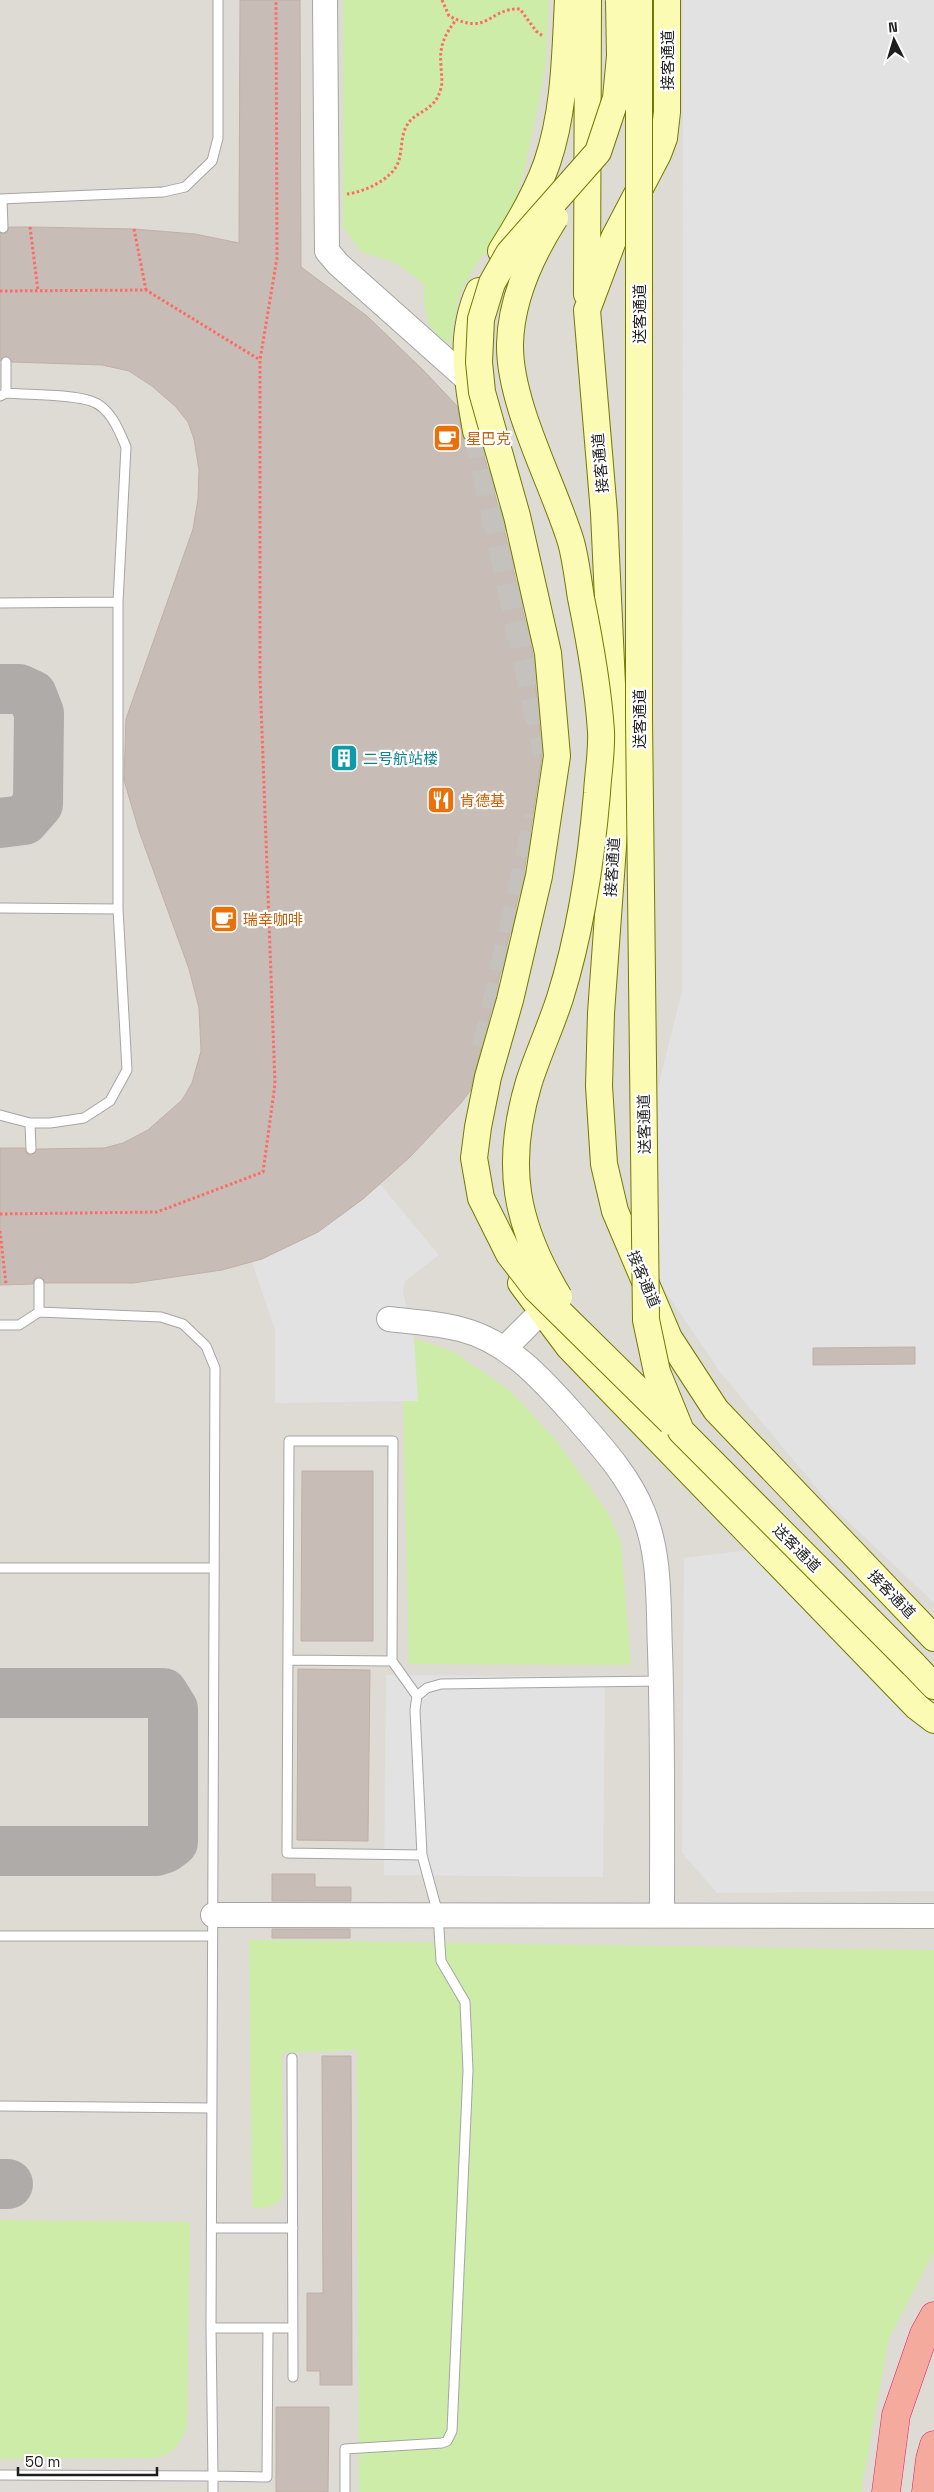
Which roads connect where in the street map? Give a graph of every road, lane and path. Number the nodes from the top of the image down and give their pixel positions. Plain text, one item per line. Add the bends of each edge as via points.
1 (218, 0) edge
2 (276, 0) edge
3 (325, 0) edge
4 (442, 0) edge
5 (568, 0) edge
6 (588, 0) edge
7 (620, 0) edge
8 (639, 0) edge
9 (666, 0) edge
10 (456, 20) junction
11 (552, 42) dead end
12 (598, 152) junction
13 (326, 196) junction
14 (1, 199) edge
15 (30, 227) dead end
16 (3, 228) dead end
17 (134, 229) dead end
18 (146, 290) junction
19 (38, 291) junction
20 (0, 292) edge
21 (587, 310) junction
22 (260, 360) junction
23 (6, 362) dead end
24 (467, 379) junction
25 (3, 394) edge
26 (476, 431) tunnel mouth
27 (118, 602) junction
28 (0, 603) edge
29 (0, 908) edge
30 (118, 909) junction
31 (477, 1080) dead end
32 (0, 1116) edge
33 (30, 1122) junction
34 (31, 1149) dead end
35 (0, 1214) edge
36 (0, 1231) edge
37 (39, 1283) dead end
38 (6, 1284) dead end
39 (38, 1312) junction
40 (541, 1312) junction
41 (389, 1320) dead end
42 (0, 1325) edge
43 (580, 1331) junction
44 (505, 1348) junction
45 (681, 1431) junction
46 (0, 1568) edge
47 (214, 1568) junction
48 (934, 1638) edge
49 (288, 1660) junction
50 (392, 1661) junction
51 (661, 1681) junction
52 (934, 1686) edge
53 (417, 1696) junction
54 (934, 1720) edge
55 (422, 1855) junction
56 (438, 1914) junction
57 (662, 1914) junction
58 (934, 1916) edge
59 (213, 1926) junction
60 (0, 1936) edge
61 (292, 2058) dead end
62 (0, 2106) edge
63 (212, 2108) junction
64 (212, 2228) junction
65 (292, 2228) junction
66 (934, 2316) edge
67 (211, 2328) junction
68 (268, 2328) junction
69 (293, 2328) junction
70 (293, 2377) dead end
71 (934, 2445) edge
72 (0, 2475) edge
73 (213, 2476) junction
74 (213, 2492) edge
75 (345, 2492) edge
76 (886, 2492) edge
77 (926, 2492) edge

1 - 14 lane via 218,138 212,161 193,181 185,187 163,192
2 - 22 path via 277,258
3 - 13 street
4 - 10 path via 449,16
5 - 24 main road via 564,81 547,161 522,218 474,302 466,342
6 - 21 main road
7 - 12 main road, 送客通道, bridge via 616,98
8 - 45 main road, 送客通道, bridge via 639,720 646,1320 657,1372
9 - 21 main road, 接客通道 via 667,112 664,138 614,238
10 - 11 path via 464,24 481,24 512,9 520,9 536,31
10 - 13 path via 441,45 441,88 435,102 406,126 398,163 380,182 359,193
12 - 43 main road, 送客通道, bridge via 539,246 521,286 510,344 519,398 571,544 590,645 601,734 592,854 579,929 560,1000 530,1082 518,1126 514,1161 524,1217 537,1256
12 - 43 main road, 送客通道, bridge via 509,253 498,271 484,304 479,362 482,392 517,516 548,653 557,756 540,876 488,1077 478,1127 475,1170 487,1214 509,1254 536,1289
13 - 24 street via 326,245 330,255
14 - 16 lane
15 - 19 path
17 - 18 path
18 - 19 path
18 - 22 path
19 - 20 path
21 - 48 main road, 接客通道 via 604,513 617,792 599,1086 608,1187 669,1338 716,1410
22 - 35 path via 260,677 275,1084 263,1172 157,1212
23 - 25 lane
24 - 26 main road
25 - 27 lane via 93,401 118,427 126,447
27 - 28 lane
27 - 30 lane
29 - 30 lane
30 - 33 lane via 127,1070 110,1101 84,1118
31 - 40 main road via 466,1152 474,1203 486,1233
32 - 33 lane
33 - 34 lane
36 - 38 path
37 - 39 lane
39 - 42 lane via 19,1325
39 - 47 lane via 161,1317 183,1324 206,1346 215,1368
40 - 44 street
40 - 54 main road via 569,1347 917,1707
41 - 44 street via 462,1329
43 - 45 main road, 送客通道, bridge
44 - 51 street via 545,1383 599,1444 624,1476 640,1505 657,1566
45 - 52 main road, 送客通道, bridge
46 - 47 lane
47 - 59 lane
49 - 50 lane
49 - 50 lane via 289,1441 393,1441
49 - 55 lane via 287,1853
50 - 53 lane
51 - 53 lane via 441,1684 427,1688
51 - 57 street
53 - 55 lane
55 - 56 lane
56 - 57 street
56 - 59 street
56 - 75 lane via 442,1961 464,2002 468,2070 452,2430 447,2441 442,2443 345,2449
57 - 58 street
59 - 60 lane
59 - 63 lane
61 - 65 lane
62 - 63 lane
63 - 64 lane
64 - 65 lane
64 - 67 lane
65 - 69 lane
66 - 76 highway via 924,2334 896,2415
67 - 68 lane
67 - 73 lane
68 - 69 lane
68 - 73 lane via 267,2478
69 - 70 lane
71 - 77 highway
72 - 73 lane
73 - 74 lane

